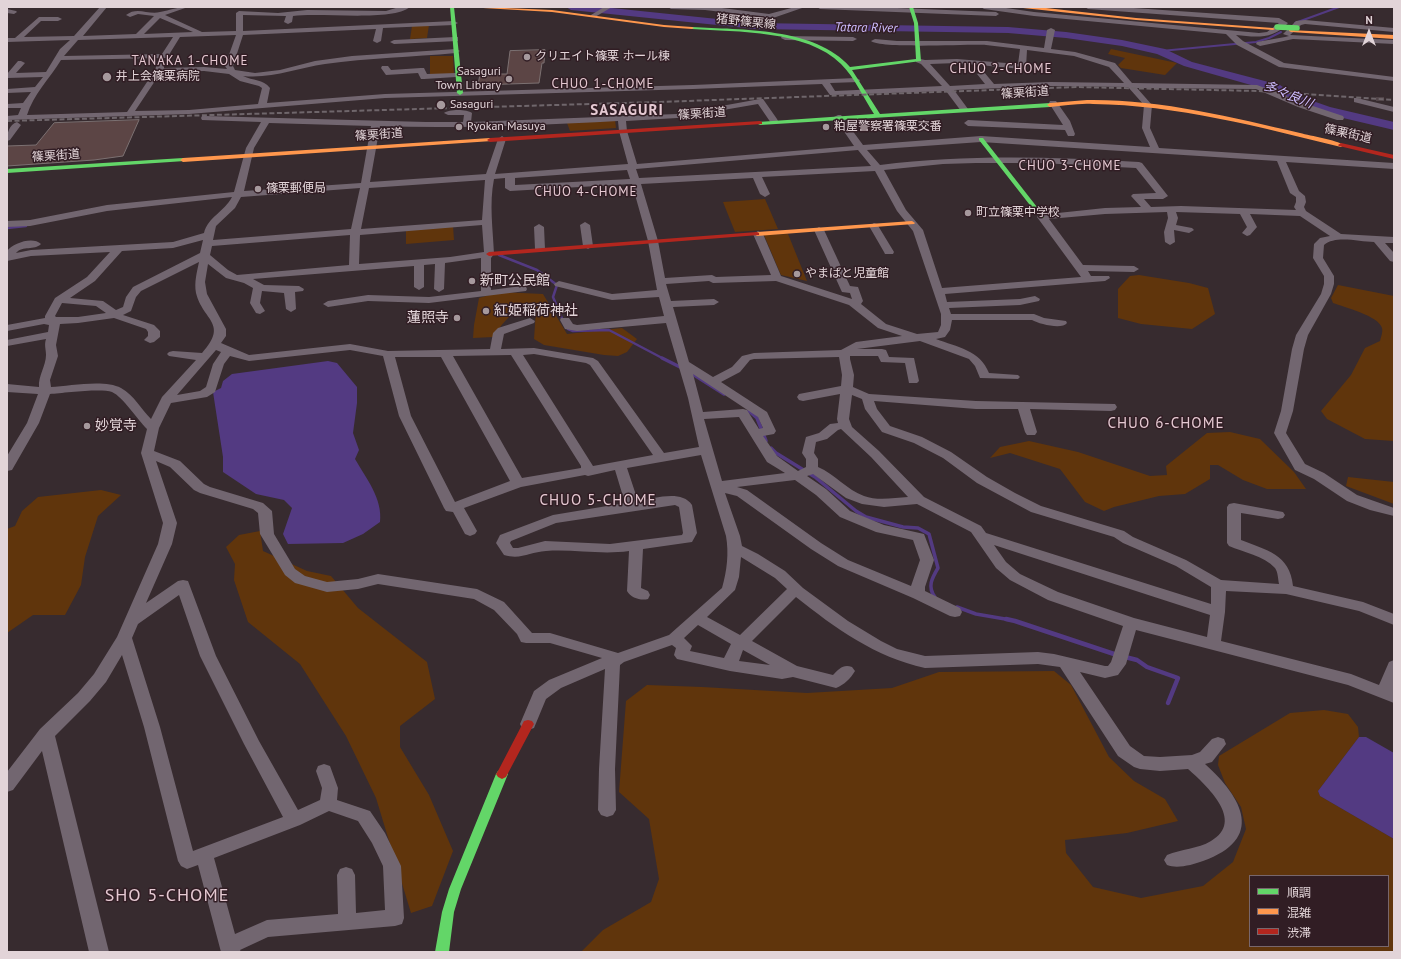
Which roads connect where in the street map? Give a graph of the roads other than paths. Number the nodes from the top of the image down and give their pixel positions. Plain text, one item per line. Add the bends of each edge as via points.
1 (104, 7) edge
2 (185, 7) edge
3 (407, 7) edge
4 (452, 7) edge
5 (483, 7) edge
6 (609, 7) edge
7 (672, 7) edge
8 (802, 7) edge
9 (820, 7) edge
10 (984, 7) edge
11 (1049, 7) edge
12 (1088, 7) edge
13 (1194, 7) edge
14 (1099, 8) edge
15 (912, 9) edge
16 (239, 10) edge
17 (306, 10) edge
18 (1025, 10) edge
19 (290, 14) junction
20 (130, 15) dead end
21 (158, 15) junction
22 (595, 16) junction
23 (1208, 17) junction
24 (58, 19) dead end
25 (454, 23) junction
26 (380, 26) junction
27 (332, 28) junction
28 (1275, 28) junction
29 (1051, 30) dead end
30 (1394, 30) edge
31 (286, 31) junction
32 (1226, 31) junction
33 (1293, 32) junction
34 (240, 33) junction
35 (201, 34) junction
36 (1394, 34) edge
37 (178, 35) junction
38 (125, 36) junction
39 (138, 36) junction
40 (1394, 37) edge
41 (75, 38) junction
42 (785, 38) junction
43 (917, 38) junction
44 (330, 39) dead end
45 (455, 39) junction
46 (853, 39) dead end
47 (7, 40) edge
48 (17, 40) junction
49 (377, 41) dead end
50 (875, 41) dead end
51 (394, 42) dead end
52 (1394, 42) edge
53 (1245, 45) junction
54 (1024, 47) junction
55 (1048, 47) junction
56 (456, 51) junction
57 (994, 54) dead end
58 (164, 56) junction
59 (110, 57) junction
60 (59, 58) junction
61 (922, 61) junction
62 (22, 63) dead end
63 (993, 64) junction
64 (849, 69) junction
65 (159, 70) junction
66 (232, 73) junction
67 (388, 73) dead end
68 (49, 74) junction
69 (981, 74) dead end
70 (456, 75) junction
71 (8, 76) edge
72 (856, 80) junction
73 (1394, 80) edge
74 (825, 82) junction
75 (1128, 84) junction
76 (752, 85) junction
77 (991, 86) junction
78 (948, 88) junction
79 (36, 90) junction
80 (7, 91) edge
81 (862, 91) junction
82 (460, 93) junction
83 (756, 95) dead end
84 (1357, 100) dead end
85 (1053, 103) junction
86 (26, 105) junction
87 (1148, 105) junction
88 (7, 106) edge
89 (262, 106) junction
90 (962, 109) junction
91 (1394, 110) edge
92 (189, 112) junction
93 (448, 113) dead end
94 (130, 114) junction
95 (877, 114) junction
96 (838, 117) junction
97 (7, 118) edge
98 (22, 118) junction
99 (1340, 118) dead end
100 (622, 119) junction
101 (266, 120) junction
102 (774, 121) junction
103 (968, 122) junction
104 (376, 123) junction
105 (467, 124) junction
106 (495, 124) junction
107 (7, 126) edge
108 (1069, 128) junction
109 (623, 131) junction
110 (7, 138) edge
111 (502, 139) junction
112 (981, 139) junction
113 (1074, 145) junction
114 (373, 147) junction
115 (860, 147) junction
116 (1154, 150) junction
117 (249, 156) junction
118 (1394, 157) edge
119 (1280, 158) junction
120 (998, 160) junction
121 (1394, 166) edge
122 (631, 167) junction
123 (878, 168) junction
124 (7, 171) edge
125 (756, 174) junction
126 (510, 175) junction
127 (490, 176) junction
128 (635, 181) junction
129 (365, 185) junction
130 (238, 194) junction
131 (765, 194) dead end
132 (1186, 198) dead end
133 (1171, 209) junction
134 (1149, 210) junction
135 (1192, 210) junction
136 (1244, 212) junction
137 (1302, 213) junction
138 (1042, 217) junction
139 (488, 222) junction
140 (912, 223) junction
141 (7, 224) edge
142 (585, 225) dead end
143 (874, 226) junction
144 (539, 227) dead end
145 (1170, 227) junction
146 (819, 230) junction
147 (1189, 230) dead end
148 (355, 232) junction
149 (1247, 233) dead end
150 (758, 234) junction
151 (1338, 237) junction
152 (1377, 240) junction
153 (1394, 240) edge
154 (653, 241) junction
155 (1170, 242) dead end
156 (36, 244) dead end
157 (207, 244) junction
158 (588, 246) junction
159 (118, 249) junction
160 (540, 249) junction
161 (889, 252) dead end
162 (489, 254) junction
163 (7, 258) edge
164 (1394, 259) edge
165 (440, 260) junction
166 (419, 262) junction
167 (354, 267) junction
168 (1080, 268) junction
169 (1134, 269) dead end
170 (777, 278) junction
171 (1105, 278) dead end
172 (241, 279) junction
173 (1088, 279) junction
174 (660, 281) junction
175 (559, 284) dead end
176 (258, 287) junction
177 (419, 287) dead end
178 (522, 288) dead end
179 (439, 289) dead end
180 (939, 291) junction
181 (486, 293) junction
182 (663, 293) junction
183 (1035, 299) dead end
184 (59, 300) junction
185 (714, 302) dead end
186 (854, 303) junction
187 (328, 304) dead end
188 (667, 304) junction
189 (943, 305) junction
190 (291, 309) dead end
191 (260, 311) dead end
192 (114, 315) junction
193 (947, 317) junction
194 (670, 319) junction
195 (52, 320) junction
196 (565, 320) dead end
197 (530, 321) dead end
198 (1062, 322) dead end
199 (7, 328) edge
200 (53, 334) junction
201 (918, 337) junction
202 (150, 340) dead end
203 (7, 343) edge
204 (214, 345) junction
205 (228, 352) junction
206 (495, 352) junction
207 (515, 352) junction
208 (845, 352) junction
209 (445, 353) junction
210 (174, 354) dead end
211 (388, 354) junction
212 (205, 357) junction
213 (683, 363) junction
214 (1014, 377) dead end
215 (712, 381) junction
216 (913, 381) dead end
217 (7, 388) edge
218 (846, 388) junction
219 (45, 391) junction
220 (803, 397) dead end
221 (867, 397) junction
222 (166, 400) junction
223 (1022, 406) junction
224 (1111, 407) dead end
225 (696, 416) junction
226 (845, 425) junction
227 (153, 428) junction
228 (1031, 432) dead end
229 (755, 434) junction
230 (706, 450) junction
231 (147, 453) junction
232 (661, 458) junction
233 (620, 466) junction
234 (7, 467) edge
235 (812, 469) junction
236 (588, 472) junction
237 (797, 476) junction
238 (518, 483) junction
239 (718, 486) junction
240 (919, 500) junction
241 (456, 506) junction
242 (633, 506) junction
243 (1394, 512) edge
244 (1278, 515) dead end
245 (470, 531) dead end
246 (981, 536) junction
247 (636, 546) junction
248 (734, 549) junction
249 (1218, 585) junction
250 (795, 589) junction
251 (1286, 589) junction
252 (918, 594) junction
253 (642, 595) dead end
254 (955, 612) dead end
255 (1218, 612) junction
256 (696, 618) junction
257 (132, 620) junction
258 (1394, 620) edge
259 (1131, 623) junction
260 (124, 638) junction
261 (674, 639) junction
262 (741, 643) junction
263 (1213, 644) junction
264 (615, 660) junction
265 (1065, 663) junction
266 (730, 665) junction
267 (1394, 666) edge
268 (793, 671) junction
269 (847, 671) dead end
270 (1389, 695) edge
271 (528, 724) joint
272 (46, 734) junction
273 (1218, 744) dead end
274 (1192, 762) junction
275 (324, 771) dead end
276 (7, 785) edge
277 (328, 804) junction
278 (607, 810) dead end
279 (294, 820) junction
280 (204, 854) junction
281 (1173, 860) dead end
282 (346, 875) dead end
283 (347, 922) junction
284 (230, 949) edge
285 (99, 952) edge
286 (442, 952) edge

1 - 41 street
2 - 21 street
3 - 17 street via 386,12
4 - 25 main road
5 - 22 main road, 猪野篠栗線
6 - 22 street
7 - 8 street via 773,16
9 - 15 street
10 - 18 street
11 - 28 main road
12 - 14 street
13 - 23 street
14 - 23 street
15 - 18 street via 1027,15
15 - 43 main road
16 - 19 street
16 - 34 street
17 - 19 street
18 - 28 main road
18 - 32 street
19 - 31 street
20 - 21 street via 137,12
21 - 35 street
21 - 39 street
22 - 42 main road, 猪野篠栗線 via 644,24
23 - 32 street via 1279,20 1284,23 1266,35
24 - 48 street via 39,19
25 - 26 street
25 - 45 main road
26 - 27 street
26 - 49 street
27 - 31 street
27 - 44 street
28 - 33 main road, bridge
29 - 55 street
30 - 33 street via 1303,22 1287,34
31 - 34 street
32 - 53 street
33 - 36 main road
33 - 40 main road
33 - 52 street
33 - 53 street via 1287,39
34 - 35 street
34 - 66 street via 229,66
35 - 37 street
37 - 39 street
37 - 58 street
38 - 39 street
38 - 41 street
38 - 59 street
41 - 48 street
41 - 60 street
42 - 46 street
42 - 64 main road, 猪野篠栗線 via 822,48
43 - 50 street
43 - 54 street
43 - 61 main road
45 - 51 street
45 - 56 main road
47 - 48 street
53 - 73 street via 1282,66
54 - 55 street
54 - 63 street via 1022,67
55 - 75 street via 1112,64
56 - 66 street via 352,58 255,75
56 - 70 main road
57 - 63 street
58 - 59 street
58 - 65 street
59 - 60 street
60 - 68 street
61 - 63 street
61 - 64 main road
61 - 78 street
62 - 71 street
64 - 72 main road, 猪野篠栗線
65 - 66 street via 204,69
65 - 94 street
66 - 89 street via 262,84 266,88
67 - 70 street via 421,70 424,77
68 - 71 street
68 - 79 street
69 - 77 street
70 - 82 main road
72 - 74 street
72 - 81 main road, 猪野篠栗線
74 - 76 street
74 - 81 street via 833,93
75 - 77 street
75 - 87 street
75 - 99 street via 1257,87
76 - 82 street
76 - 83 street
77 - 78 street
78 - 81 street
78 - 90 street
79 - 80 street
79 - 86 street
81 - 95 main road, 猪野篠栗線
82 - 89 street
84 - 91 street
85 - 87 main road, 篠栗街道
85 - 90 main road, 篠栗街道
85 - 108 street
86 - 88 street
86 - 98 street
87 - 116 street via 1146,128
87 - 118 main road, 篠栗街道 via 1183,110
89 - 92 street
90 - 95 main road, 篠栗街道
90 - 103 street
92 - 94 street
92 - 101 street via 187,115 190,118
93 - 105 street via 468,113
94 - 98 street
95 - 96 main road, 篠栗街道
96 - 102 main road, 篠栗街道
96 - 115 street
97 - 98 street
100 - 102 street via 677,116 760,101
100 - 106 street
100 - 109 street
101 - 104 street
101 - 117 street via 250,148
102 - 109 main road, 篠栗街道
103 - 108 street
103 - 112 street
104 - 105 street
104 - 114 street
105 - 106 street
106 - 111 main road
107 - 110 street via 17,125
108 - 113 street
109 - 111 main road, 篠栗街道
109 - 122 street via 633,165
111 - 114 main road, 篠栗街道
111 - 127 street
112 - 113 street
112 - 115 street
112 - 120 main road
113 - 116 street
114 - 117 main road, 篠栗街道
114 - 129 street
115 - 122 street
115 - 123 street
116 - 119 street
117 - 124 main road, 篠栗街道
117 - 130 street
119 - 121 street
119 - 137 street via 1295,193 1300,196 1299,207
120 - 123 street via 937,162
120 - 134 street via 1139,165 1163,196 1136,196
120 - 138 main road
122 - 126 street
122 - 128 street
123 - 125 street
123 - 140 street via 902,211
125 - 128 street
125 - 131 street
126 - 127 street
126 - 128 street via 510,188
127 - 129 street
127 - 139 street
128 - 154 street
129 - 130 street
129 - 148 street
130 - 141 street via 107,208 30,223
130 - 157 street via 232,206 211,225
132 - 135 street
133 - 134 street
133 - 135 street
133 - 145 street via 1174,218
134 - 138 street
135 - 136 street
136 - 137 street
136 - 149 street via 1252,227
137 - 151 street
138 - 168 street
139 - 148 street
139 - 162 street
140 - 143 main road
140 - 180 street via 918,230
142 - 158 street
143 - 146 main road
143 - 161 street
144 - 160 street
145 - 147 street
145 - 155 street
146 - 150 main road
146 - 186 street via 846,290 854,289 858,301
148 - 157 street
148 - 167 street
150 - 154 main road
150 - 170 street
151 - 152 street
151 - 243 street via 1324,240 1319,244 1318,258 1329,276 1330,284 1302,335 1287,412 1280,433 1300,467 1352,498
152 - 153 street
152 - 164 street
154 - 158 main road
154 - 174 street
156 - 163 street via 16,246
157 - 159 street
157 - 172 street via 228,276
157 - 192 street via 162,275 136,289 126,309
157 - 204 street via 200,282 202,294 220,329 220,336
158 - 160 main road
159 - 163 street via 91,248 31,253
159 - 184 street via 91,279
160 - 162 main road
162 - 165 street
162 - 181 street via 486,258
165 - 166 street
165 - 179 street
166 - 167 street
166 - 177 street
167 - 172 street via 249,276
168 - 169 street
168 - 173 street
170 - 174 street
170 - 186 street
171 - 173 street
172 - 176 street
173 - 180 street
174 - 182 street
175 - 182 street via 612,297
176 - 190 street via 273,290 295,289 289,297
176 - 191 street via 255,303
178 - 181 street
180 - 189 street
181 - 187 street via 429,300 368,298
182 - 188 street
183 - 189 street via 1009,304 997,302
184 - 192 street via 99,303
184 - 195 street via 50,316
185 - 188 street
186 - 201 street via 882,326
188 - 194 street
189 - 193 street
192 - 195 street via 78,320
192 - 202 street via 150,327 154,331 154,337
193 - 198 street via 1034,317 1041,321
193 - 201 street via 947,325 941,335
194 - 196 street via 577,328 569,327
194 - 213 street
195 - 199 street
195 - 200 street via 55,325
197 - 206 street via 502,330
200 - 203 street
200 - 219 street via 50,345 52,356 44,380
201 - 208 street via 856,345
201 - 214 street via 973,357 984,376
204 - 205 street
204 - 212 street
205 - 211 street via 249,358 350,347
205 - 222 street via 223,355 213,377 211,389 203,394
206 - 207 street
206 - 209 street
207 - 232 street via 534,351 594,363
207 - 236 street via 587,466
208 - 215 street via 754,356 746,358 738,368
208 - 216 street via 882,352 885,360 910,360
208 - 218 street via 848,375
209 - 211 street
209 - 238 street
210 - 212 street
211 - 241 street via 406,416 451,508
212 - 222 street
213 - 215 street
213 - 225 street via 694,398
215 - 229 street via 763,415 771,435
217 - 219 street
218 - 220 street
218 - 221 street
218 - 226 street via 843,419
219 - 227 street via 104,387 117,390 134,405
219 - 234 street via 33,423
221 - 223 street
221 - 249 street via 871,410 886,429 918,440 941,452 1010,496 1036,509 1119,534
222 - 227 street
223 - 224 street
223 - 228 street
225 - 229 street via 743,413
225 - 230 street
226 - 235 street via 834,427 823,436 810,440 808,453 812,459
226 - 240 street
227 - 231 street
229 - 237 street via 772,459
230 - 232 street
230 - 239 street
231 - 257 street via 170,523 165,544
231 - 264 street via 175,464 205,490 258,506 265,511 267,534 290,572 300,580 327,587 378,579 477,594 498,606 524,632 526,638 550,638 610,656
232 - 233 street
233 - 236 street
233 - 242 street
235 - 237 street
235 - 240 street via 861,500
236 - 238 street
237 - 239 street
237 - 252 street via 821,492 846,514 880,529 919,537 928,560
238 - 241 street
239 - 248 street via 733,536
239 - 252 street via 742,493 816,546 843,562
240 - 246 street via 976,529
241 - 245 street
242 - 247 street via 677,500 685,505 690,532 687,539
242 - 247 street via 553,519 505,538 503,543 509,552 518,553 545,546 610,549
244 - 251 street via 1234,507 1234,543 1270,558 1280,565
246 - 255 street
246 - 259 street via 1001,565 1015,577 1053,596
247 - 253 street via 634,591
248 - 250 street via 744,552 784,577
248 - 256 street via 732,577 728,590
249 - 251 street
249 - 255 street
250 - 262 street
250 - 265 street via 835,620 899,656 913,660 925,662 1038,658
251 - 258 street via 1363,607
252 - 254 street
255 - 263 street
256 - 261 street
256 - 262 street
257 - 260 street
257 - 279 street via 183,585 208,656
259 - 263 street
259 - 265 street via 1118,664 1113,671 1105,672
260 - 272 street via 100,678
260 - 280 street via 152,727 187,861
261 - 264 street
261 - 266 street via 684,646 682,655
262 - 266 street via 735,649
262 - 268 street
263 - 270 street via 1351,680
264 - 271 street via 555,684 540,695
264 - 278 street via 607,769
265 - 274 street via 1124,751 1140,762
266 - 268 street via 782,673
267 - 270 street
268 - 269 street via 836,682
271 - 286 main road via 496,786 454,889
272 - 276 street
272 - 285 street
273 - 274 street via 1206,757
274 - 281 street via 1217,786 1228,801 1235,816 1235,827 1229,838 1215,849 1195,857
275 - 277 street via 330,788
277 - 279 street
277 - 283 street via 364,816 379,838 392,866 395,918
279 - 280 street
280 - 284 street
282 - 283 street
283 - 284 street via 267,930

